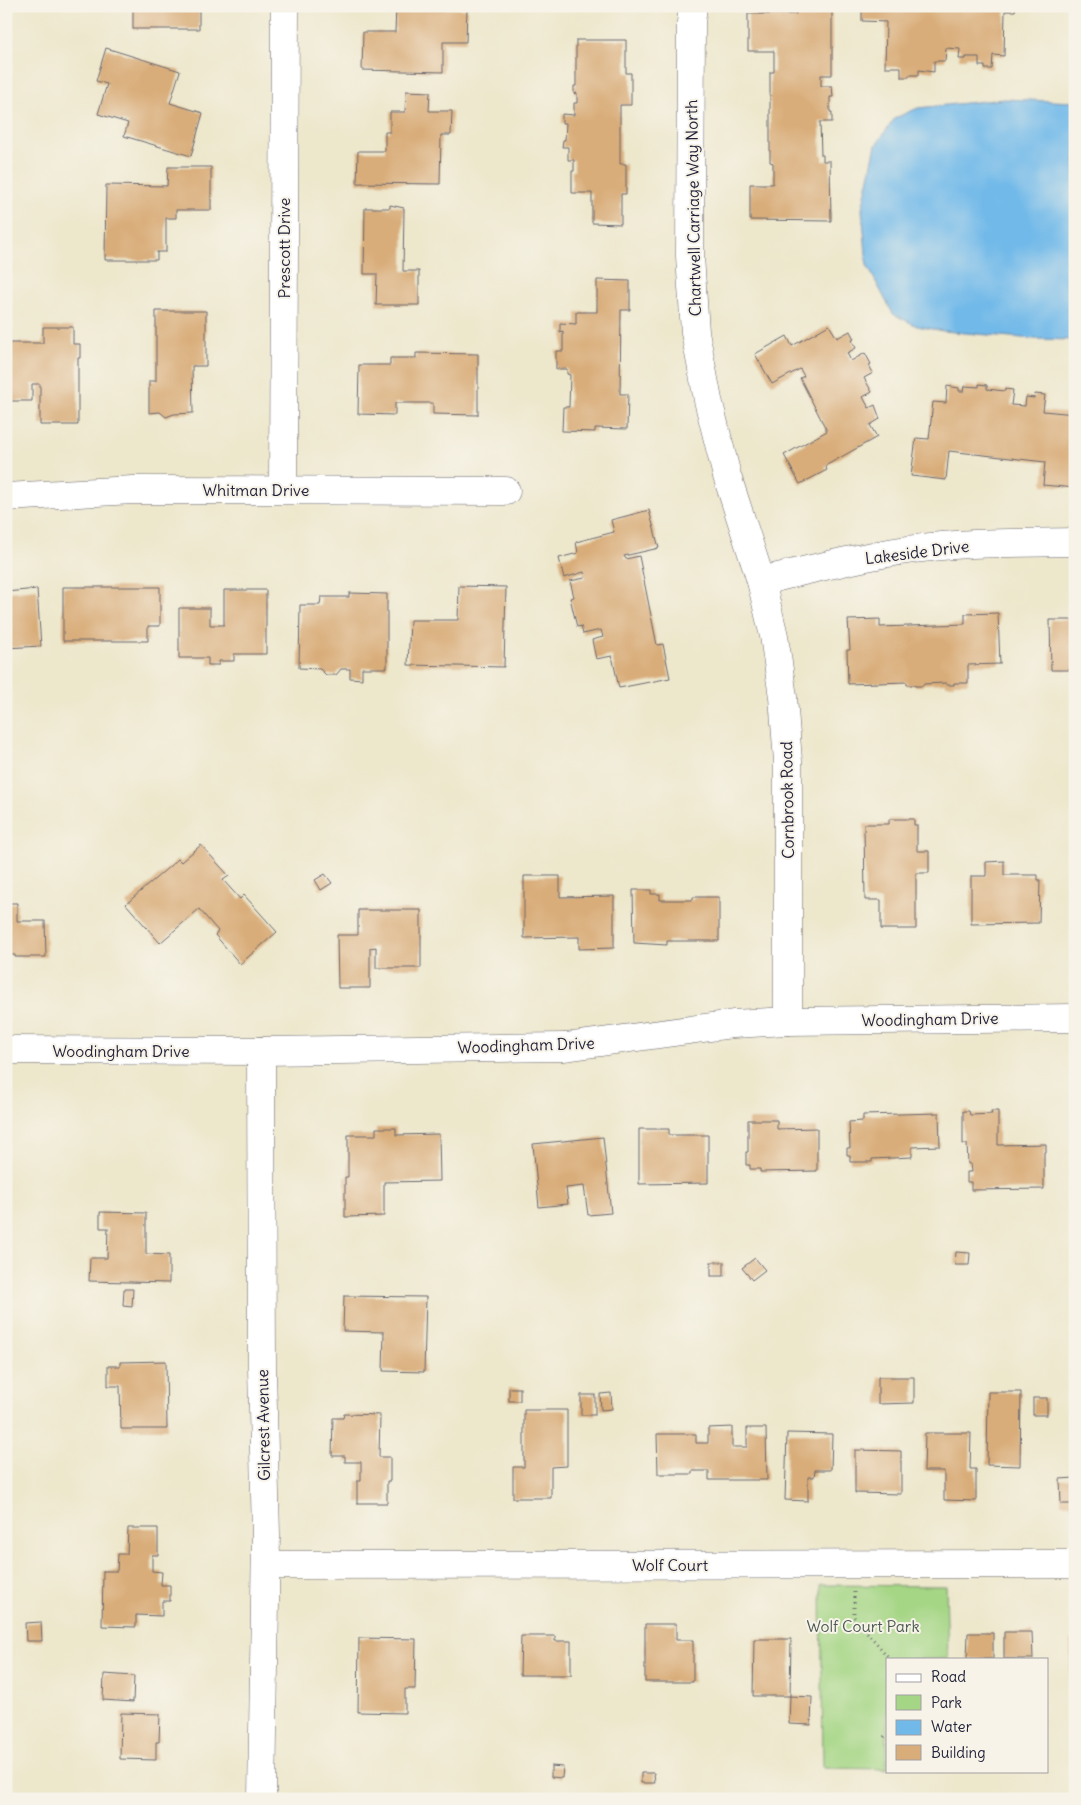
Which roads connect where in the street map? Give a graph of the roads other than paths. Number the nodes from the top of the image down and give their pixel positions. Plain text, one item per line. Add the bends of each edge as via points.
1 (285, 6) edge
2 (693, 6) edge
3 (283, 489) junction
4 (506, 491) dead end
5 (6, 497) edge
6 (1075, 542) edge
7 (761, 581) junction
8 (1075, 1018) edge
9 (788, 1021) junction
10 (6, 1050) edge
11 (261, 1051) junction
12 (1075, 1564) edge
13 (266, 1565) junction
14 (262, 1799) edge

1 - 3 street, Prescott Drive
2 - 7 street, Chartwell Carriage Way North via 690,23 690,256 695,332 727,476
3 - 4 street, Whitman Drive
3 - 5 street, Whitman Drive via 133,490
6 - 7 street, Lakeside Drive via 967,544 915,549
7 - 9 street, Cornbrook Road via 783,697 788,761
8 - 9 street, Woodingham Drive
9 - 11 street, Woodingham Drive via 733,1024 565,1047
10 - 11 street, Woodingham Drive
11 - 13 street, Gilcrest Avenue
12 - 13 street, Wolf Court
13 - 14 street, Gilcrest Avenue

